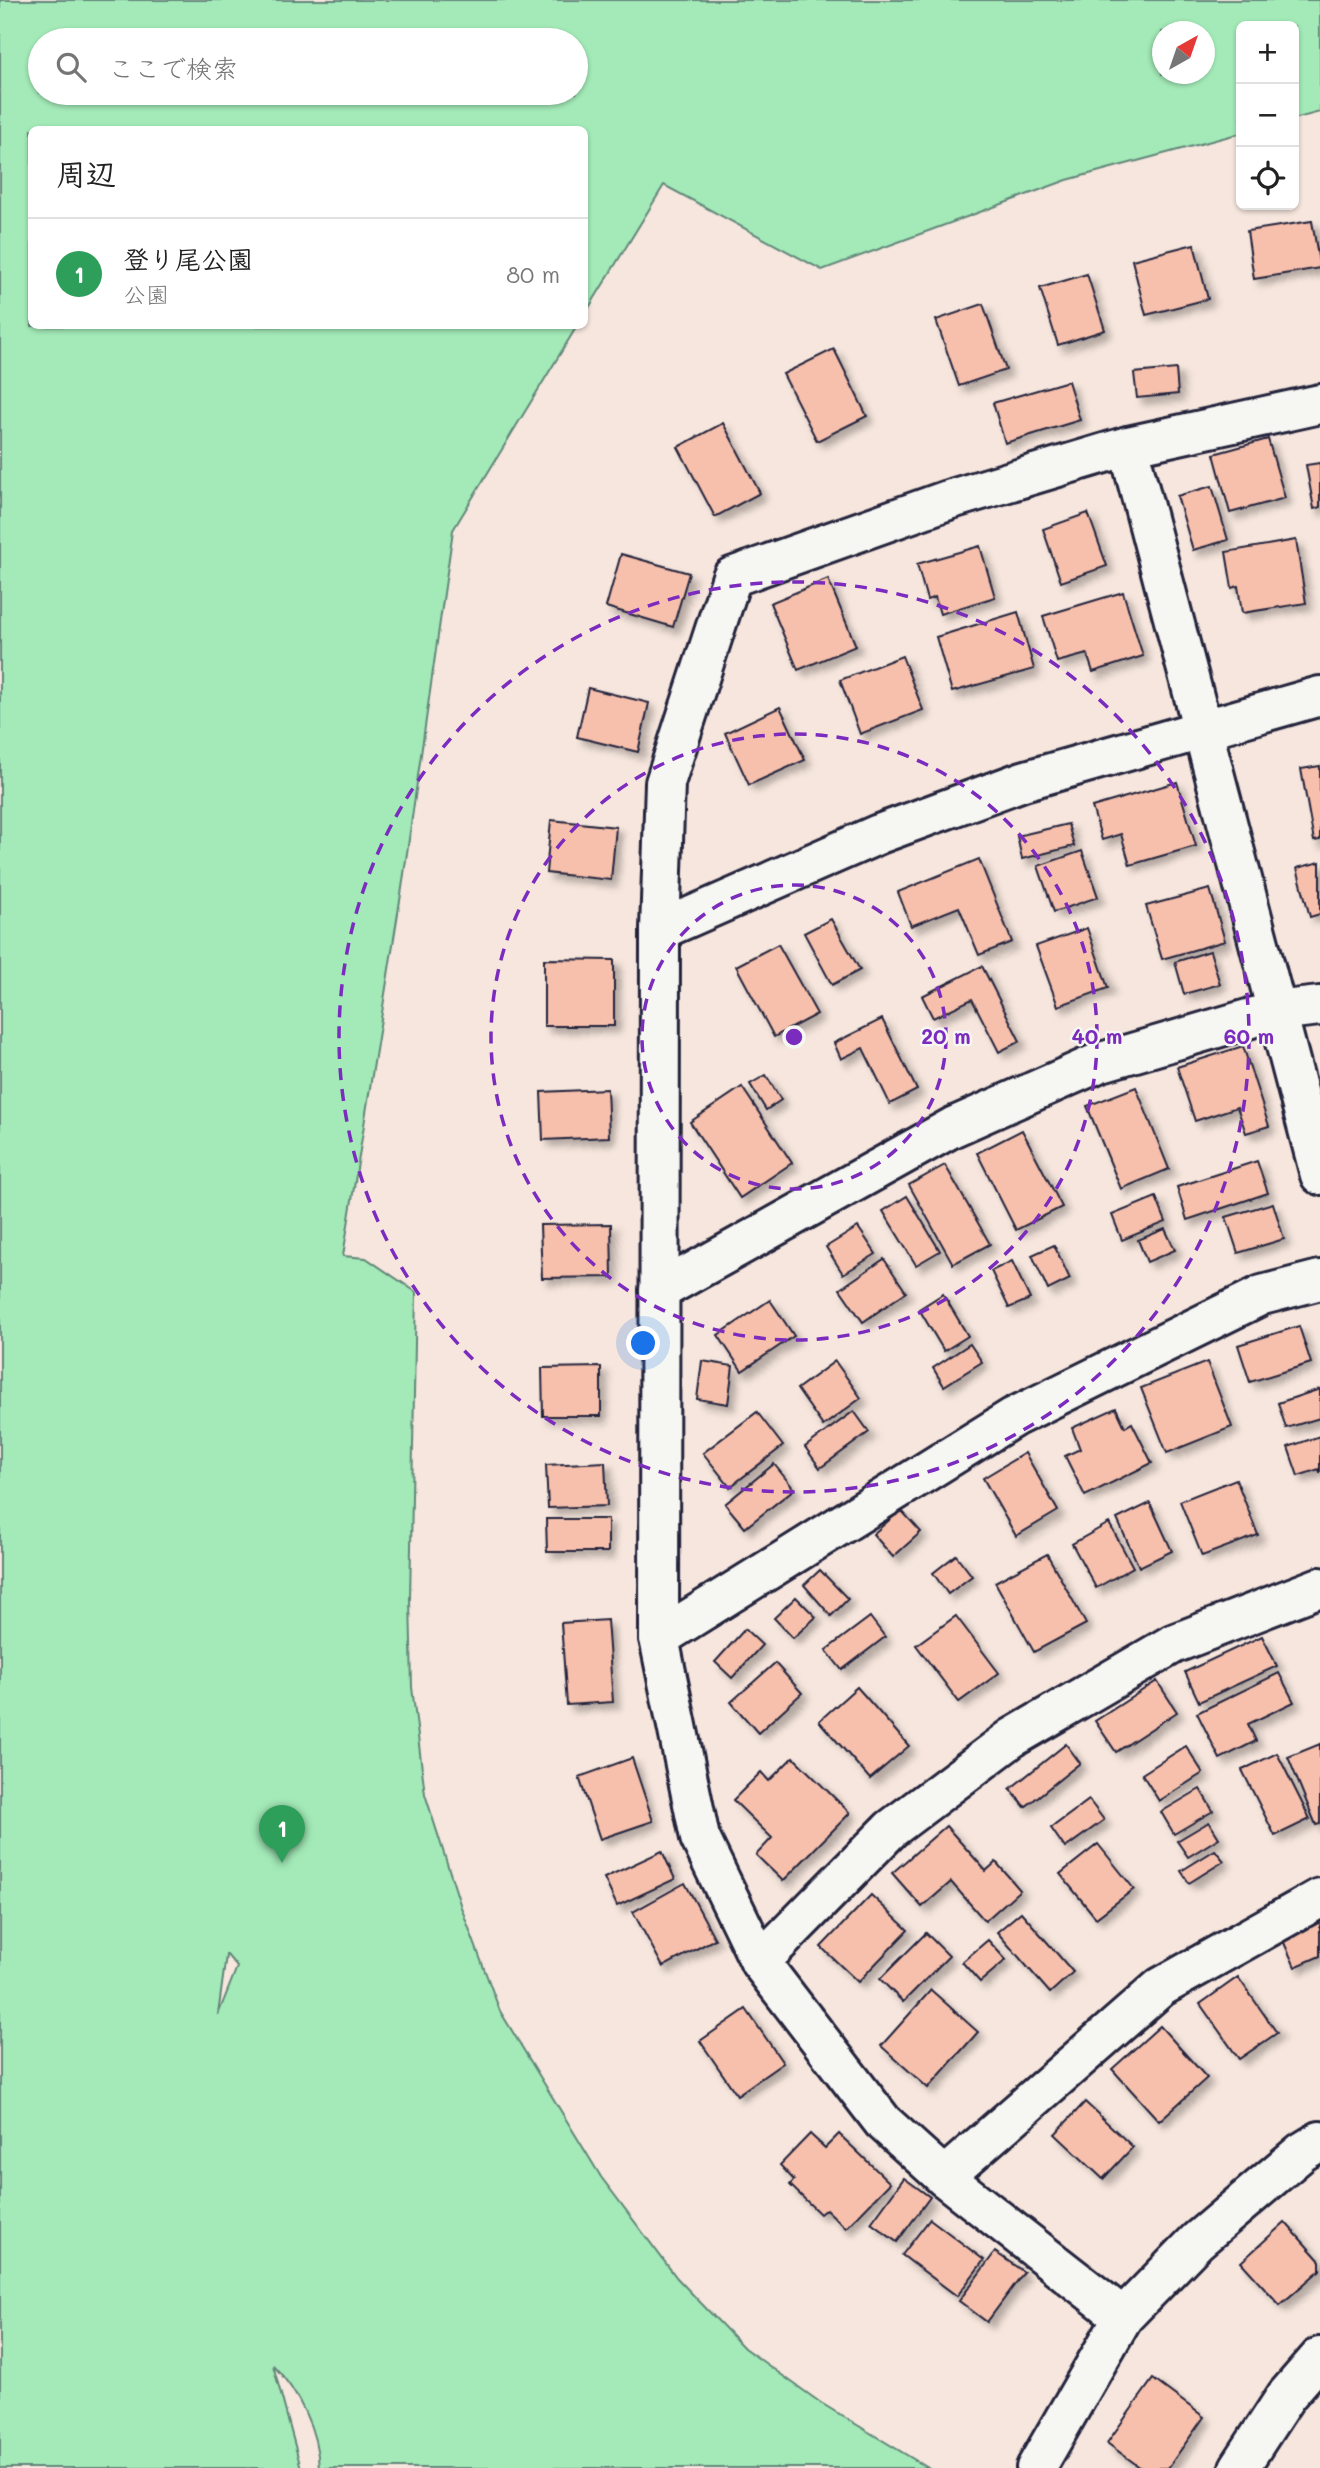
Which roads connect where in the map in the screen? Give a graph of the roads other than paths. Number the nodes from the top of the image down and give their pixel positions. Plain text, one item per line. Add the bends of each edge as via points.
1 (1320, 404) edge
2 (1128, 446) junction
3 (1320, 696) edge
4 (1200, 730) junction
5 (660, 930) junction
6 (1320, 1006) edge
7 (1275, 1012) junction
8 (1320, 1175) edge
9 (1320, 1280) edge
10 (659, 1291) junction
11 (1320, 1587) edge
12 (659, 1638) junction
13 (1320, 1898) edge
14 (760, 1962) junction
15 (1320, 2141) edge
16 (944, 2177) junction
17 (1123, 2317) junction
18 (1320, 2357) edge
19 (1036, 2468) edge
20 (1239, 2468) edge

1 - 2 street
2 - 4 street
2 - 5 street via 948,500 732,577 665,783
3 - 4 street
4 - 5 street via 1023,781 879,834
4 - 7 street
5 - 10 street
6 - 7 street
7 - 8 street
7 - 10 street via 1098,1063 953,1127
9 - 12 street via 1262,1295 1014,1417
10 - 12 street
11 - 14 street via 1173,1644 1012,1738 891,1829
12 - 14 street via 700,1838
13 - 16 street via 1161,1987
14 - 16 street via 883,2122
15 - 17 street via 1197,2241
16 - 17 street
17 - 19 street
18 - 20 street via 1286,2396

